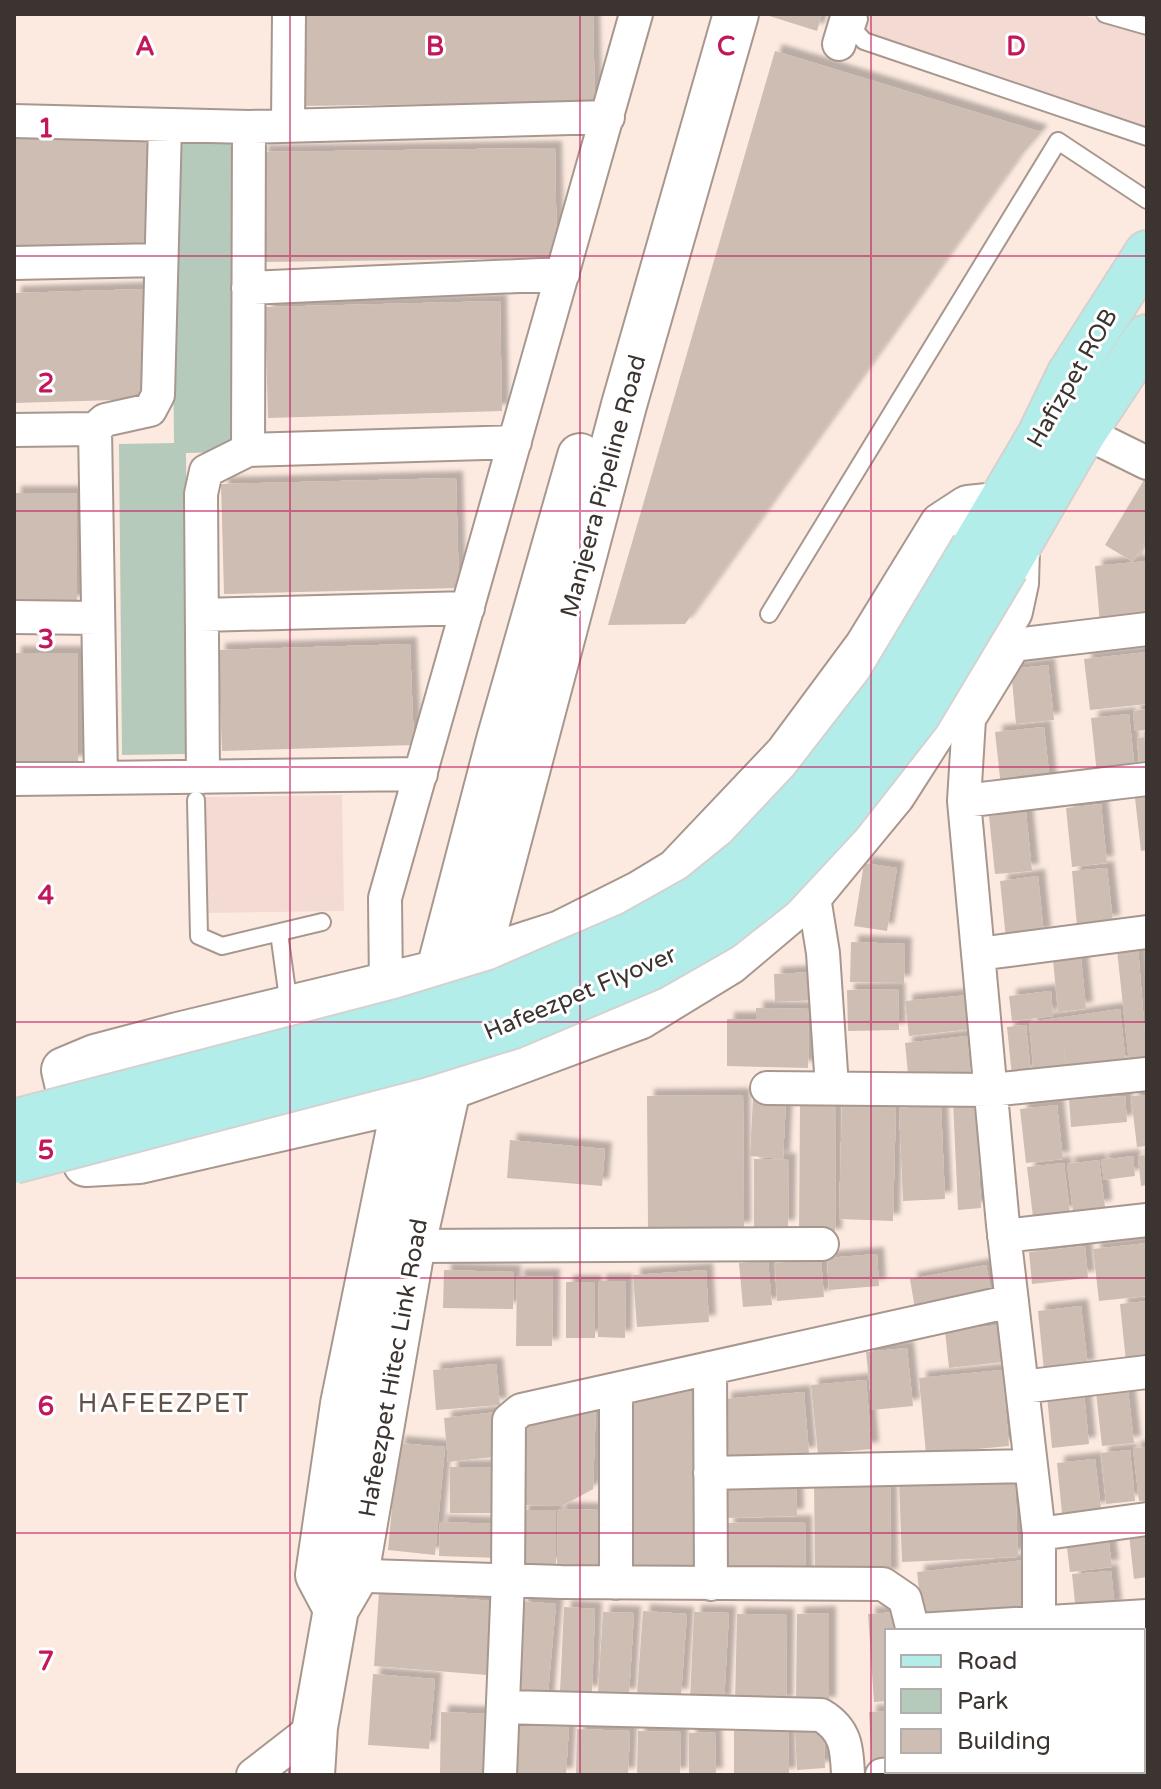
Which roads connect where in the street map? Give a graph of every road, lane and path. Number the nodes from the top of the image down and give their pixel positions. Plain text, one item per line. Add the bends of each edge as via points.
1 (289, 14) edge
2 (636, 14) edge
3 (711, 14) edge
4 (736, 14) edge
5 (861, 14) edge
6 (1105, 14) edge
7 (1147, 26) edge
8 (608, 117) junction
9 (14, 121) edge
10 (288, 124) junction
11 (165, 125) junction
12 (249, 127) junction
13 (1147, 137) edge
14 (1147, 200) edge
15 (1147, 253) edge
16 (161, 260) junction
17 (14, 263) edge
18 (563, 274) junction
19 (248, 288) junction
20 (1147, 337) edge
21 (95, 429) junction
22 (14, 430) edge
23 (1084, 432) junction
24 (515, 442) junction
25 (248, 450) junction
26 (1147, 463) edge
27 (588, 482) junction
28 (998, 505) junction
29 (999, 554) junction
30 (468, 608) junction
31 (769, 614) dead end
32 (202, 615) junction
33 (14, 617) edge
34 (98, 618) junction
35 (1147, 629) edge
36 (421, 774) junction
37 (101, 778) junction
38 (14, 779) edge
39 (1147, 779) edge
40 (199, 788) junction
41 (964, 801) junction
42 (813, 891) junction
43 (322, 922) dead end
44 (1147, 932) edge
45 (279, 933) junction
46 (978, 954) junction
47 (458, 966) junction
48 (386, 986) junction
49 (290, 1009) junction
50 (1147, 1074) edge
51 (832, 1087) junction
52 (448, 1088) junction
53 (767, 1088) dead end
54 (991, 1090) junction
55 (405, 1100) junction
56 (14, 1122) edge
57 (14, 1161) edge
58 (1147, 1220) edge
59 (1004, 1236) junction
60 (822, 1244) dead end
61 (412, 1249) junction
62 (1012, 1301) junction
63 (710, 1368) junction
64 (1147, 1372) edge
65 (1022, 1387) junction
66 (616, 1389) junction
67 (1031, 1466) junction
68 (710, 1473) junction
69 (1147, 1519) edge
70 (1039, 1534) junction
71 (508, 1580) junction
72 (616, 1583) junction
73 (711, 1584) junction
74 (337, 1586) junction
75 (1147, 1616) edge
76 (1039, 1626) edge
77 (917, 1629) edge
78 (948, 1629) edge
79 (503, 1707) junction
80 (315, 1727) junction
81 (253, 1775) edge
82 (312, 1775) edge
83 (500, 1775) edge
84 (848, 1775) edge

1 - 10 street
2 - 8 street
3 - 27 main road, Manjeera Pipeline Road
4 - 27 main road, Manjeera Pipeline Road
5 - 13 lane via 855,31 864,41
6 - 7 lane
8 - 10 street
8 - 18 street
9 - 11 street
10 - 12 street
11 - 12 street
11 - 16 street
12 - 19 street
14 - 31 lane via 1058,141
15 - 28 main road, Hafizpet ROB via 1069,375
16 - 17 street
16 - 21 street via 158,395 150,410 105,420
18 - 19 street
18 - 24 street
19 - 25 street
20 - 23 main road
21 - 22 street
21 - 34 street
23 - 26 street
23 - 29 main road
24 - 25 street
24 - 30 street
25 - 32 street via 206,471 201,494
27 - 47 main road, Manjeera Pipeline Road
27 - 47 main road, Manjeera Pipeline Road via 458,903
28 - 29 main road, Hafeezpet Flyover
28 - 47 main road via 968,508 942,525 867,647 787,755 677,871 561,933
29 - 42 main road via 1010,611 893,794
29 - 56 main road, Hafeezpet Flyover, bridge via 811,790 746,859 699,897 633,934 501,991
29 - 57 main road, Hafeezpet Flyover, bridge via 918,714 839,815 772,887 720,928 650,968 513,1026
30 - 32 street
30 - 36 street
32 - 40 street
33 - 34 street
34 - 37 street
35 - 41 street via 1014,645 969,719
36 - 40 street
36 - 48 street via 385,898
37 - 38 street
37 - 40 street
39 - 41 street
40 - 45 lane via 199,936 222,946
41 - 46 street
42 - 51 street
42 - 52 main road via 729,962 639,1017
43 - 45 lane
44 - 46 street
45 - 49 lane
46 - 54 street
47 - 48 main road
47 - 52 main road, Hafeezpet Hitec Link Road
47 - 55 main road
48 - 49 main road
49 - 55 main road via 95,1057 64,1070 86,1164 139,1161
50 - 54 street
51 - 53 street
51 - 54 street
52 - 61 main road, Hafeezpet Hitec Link Road
54 - 59 street
55 - 74 main road via 343,1404
58 - 59 street
59 - 62 street
60 - 61 street
61 - 74 main road, Hafeezpet Hitec Link Road
62 - 63 street
62 - 65 street
63 - 66 street
63 - 68 street
64 - 65 street
65 - 67 street
66 - 71 street via 521,1410 509,1420
66 - 72 street
67 - 68 street
67 - 70 street
68 - 73 street
69 - 70 street
70 - 76 street
71 - 72 street
71 - 74 street
71 - 79 street
72 - 73 street
73 - 77 street via 883,1584 905,1599
74 - 80 main road, Hafeezpet Hitec Link Road
75 - 76 street
76 - 78 street
79 - 83 street
79 - 84 street via 821,1715 847,1743
80 - 81 street
80 - 82 main road, Hafeezpet Hitec Link Road

